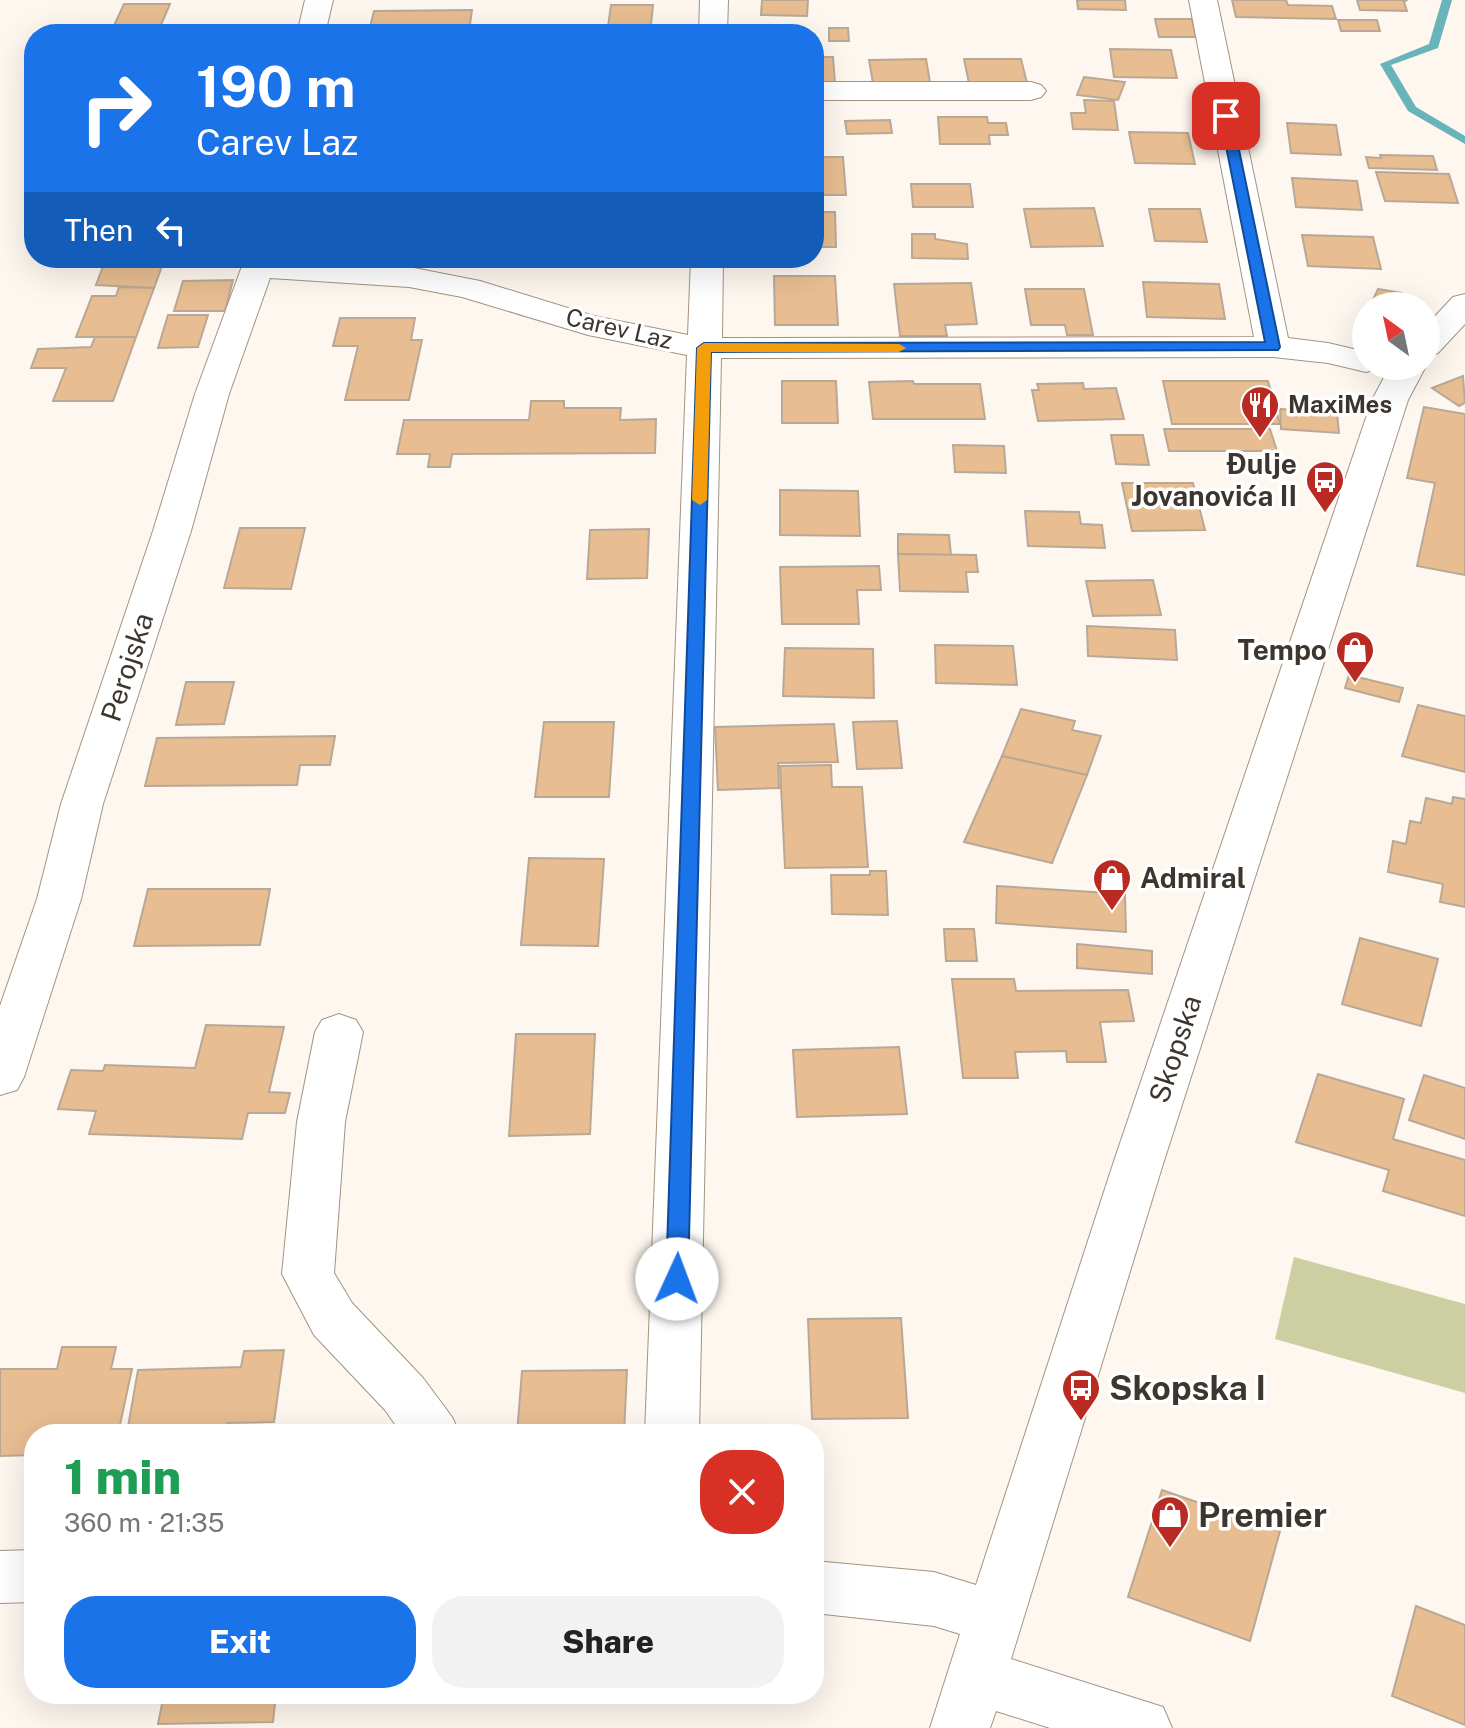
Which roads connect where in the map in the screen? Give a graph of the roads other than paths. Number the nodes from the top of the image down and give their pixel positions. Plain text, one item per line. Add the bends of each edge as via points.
1 (319, 0) edge
2 (714, 0) edge
3 (1203, 0) edge
4 (313, 24) edge
5 (713, 24) edge
6 (824, 91) edge
7 (1031, 91) dead end
8 (258, 268) edge
9 (312, 268) edge
10 (707, 268) edge
11 (1465, 304) edge
12 (1440, 326) edge
13 (1273, 347) junction
14 (704, 348) junction
15 (1465, 349) edge
16 (1440, 354) edge
17 (1352, 356) edge
18 (1395, 380) edge
19 (339, 1032) dead end
20 (0, 1077) edge
21 (426, 1424) edge
22 (672, 1424) edge
23 (24, 1576) edge
24 (0, 1577) edge
25 (824, 1588) edge
26 (995, 1618) junction
27 (969, 1703) edge
28 (1142, 1728) edge

1 - 4 street
2 - 5 street
3 - 13 street
6 - 7 street
8 - 20 street, Perojska via 212,394
9 - 14 street, Carev Laz via 453,285 588,325
10 - 14 street
11 - 12 street
13 - 14 street, Carev Laz
13 - 17 street, Carev Laz
14 - 22 street
15 - 16 street, Carev Laz
18 - 26 street, Skopska
19 - 21 street via 321,1122 308,1274 333,1319
23 - 24 street
25 - 26 street via 934,1599
26 - 27 street, Skopska
27 - 28 street

